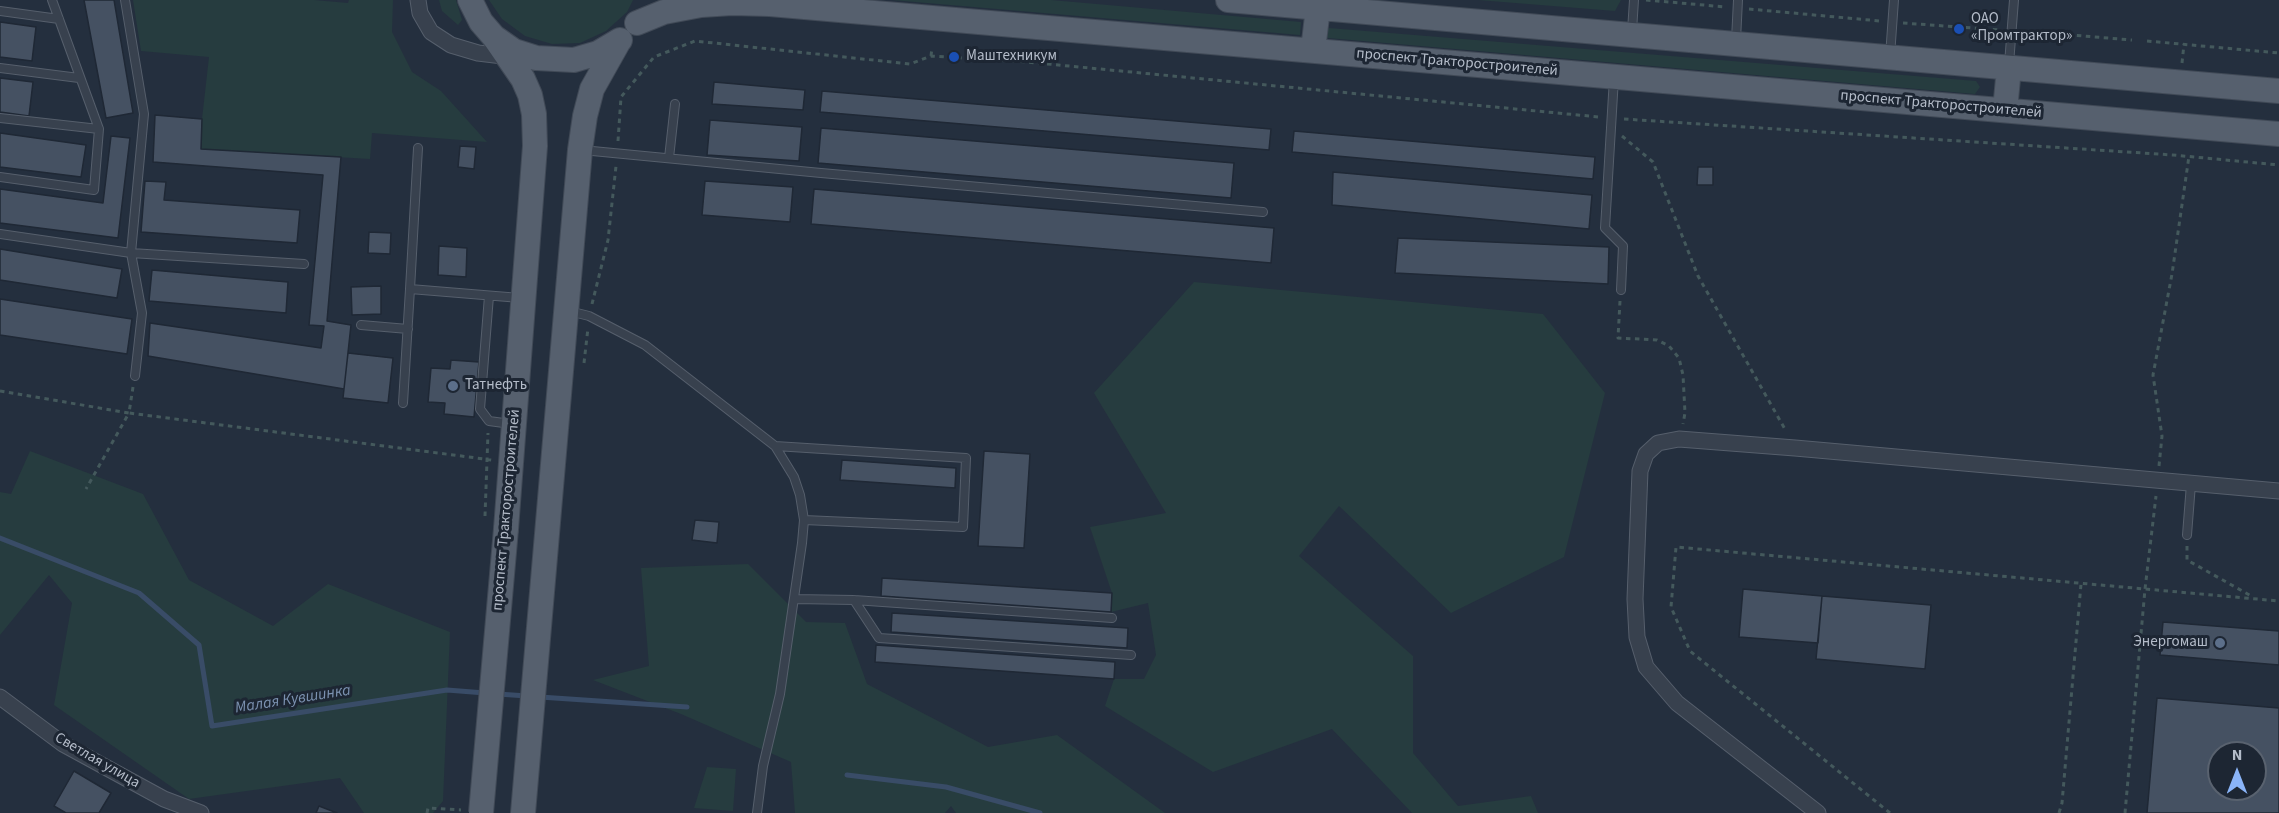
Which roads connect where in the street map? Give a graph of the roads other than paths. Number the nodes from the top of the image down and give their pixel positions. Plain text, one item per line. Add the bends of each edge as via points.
1 (52, 0) edge
2 (125, 0) edge
3 (418, 0) edge
4 (470, 0) edge
5 (650, 0) edge
6 (1228, 0) edge
7 (1634, 0) edge
8 (1894, 0) edge
9 (2014, 0) edge
10 (1318, 4) edge
11 (1740, 4) edge
12 (0, 11) edge
13 (59, 19) junction
14 (637, 23) junction
15 (1631, 35) junction
16 (494, 37) junction
17 (619, 41) junction
18 (1735, 44) junction
19 (1313, 50) junction
20 (509, 57) junction
21 (1890, 57) junction
22 (536, 58) junction
23 (0, 68) edge
24 (2008, 68) junction
25 (1614, 77) junction
26 (79, 78) junction
27 (2279, 91) edge
28 (675, 104) dead end
29 (2005, 110) junction
30 (0, 118) edge
31 (99, 129) junction
32 (2279, 134) edge
33 (418, 148) dead end
34 (580, 150) junction
35 (669, 158) junction
36 (0, 177) edge
37 (1263, 212) dead end
38 (0, 234) edge
39 (131, 253) junction
40 (304, 264) dead end
41 (410, 289) junction
42 (1621, 290) road end
43 (489, 296) junction
44 (524, 298) junction
45 (578, 314) junction
46 (361, 325) dead end
47 (408, 330) junction
48 (135, 376) road end
49 (403, 402) dead end
50 (513, 424) junction
51 (775, 446) junction
52 (2192, 484) junction
53 (2279, 491) edge
54 (804, 520) junction
55 (2187, 535) road end
56 (794, 598) junction
57 (854, 600) junction
58 (1113, 618) dead end
59 (1131, 655) dead end
60 (0, 697) edge
61 (201, 813) edge
62 (481, 813) edge
63 (523, 813) edge
64 (757, 813) edge
65 (1818, 813) edge

1 - 13 lane
2 - 39 lane via 144,114
3 - 20 street via 420,13 431,32 451,45
4 - 16 main road, проспект Тракторостроителей
5 - 14 main road
6 - 10 main road
7 - 15 lane
8 - 21 lane
9 - 24 lane
10 - 15 main road
10 - 19 main road
11 - 18 lane
12 - 13 lane
13 - 26 lane
14 - 17 main road
14 - 19 main road, проспект Тракторостроителей via 664,12 702,5 770,4
15 - 18 main road
16 - 20 main road, проспект Тракторостроителей
16 - 22 main road via 514,51
17 - 22 main road via 574,60
17 - 34 main road via 592,89
18 - 21 main road
19 - 25 main road, проспект Тракторостроителей
20 - 22 street
20 - 44 main road, проспект Тракторостроителей via 523,79 534,114
21 - 24 main road
23 - 26 lane
24 - 27 main road
24 - 29 main road
25 - 29 main road, проспект Тракторостроителей
25 - 42 lane via 1605,228 1623,246
26 - 31 lane
28 - 35 lane
29 - 32 main road, проспект Тракторостроителей
30 - 31 lane
31 - 36 lane via 94,189
33 - 41 lane
34 - 35 lane
34 - 45 main road
35 - 37 lane
38 - 39 lane
39 - 40 lane
39 - 48 lane via 142,313
41 - 43 lane
41 - 47 lane
43 - 44 lane
43 - 50 lane via 480,409 489,421
44 - 50 main road, проспект Тракторостроителей
45 - 51 lane via 645,345
45 - 63 main road via 546,532
46 - 47 lane
47 - 49 lane
50 - 62 main road, проспект Тракторостроителей, bridge
51 - 54 lane via 794,477
51 - 54 lane via 966,458 963,527
52 - 53 street
52 - 55 lane
52 - 65 street via 1679,439 1665,440 1652,447 1640,471 1635,599 1637,637 1646,667 1677,703
54 - 56 lane
56 - 57 lane
56 - 64 lane
57 - 58 lane
57 - 59 lane via 879,638
60 - 61 street, Светлая улица via 63,744 164,799

